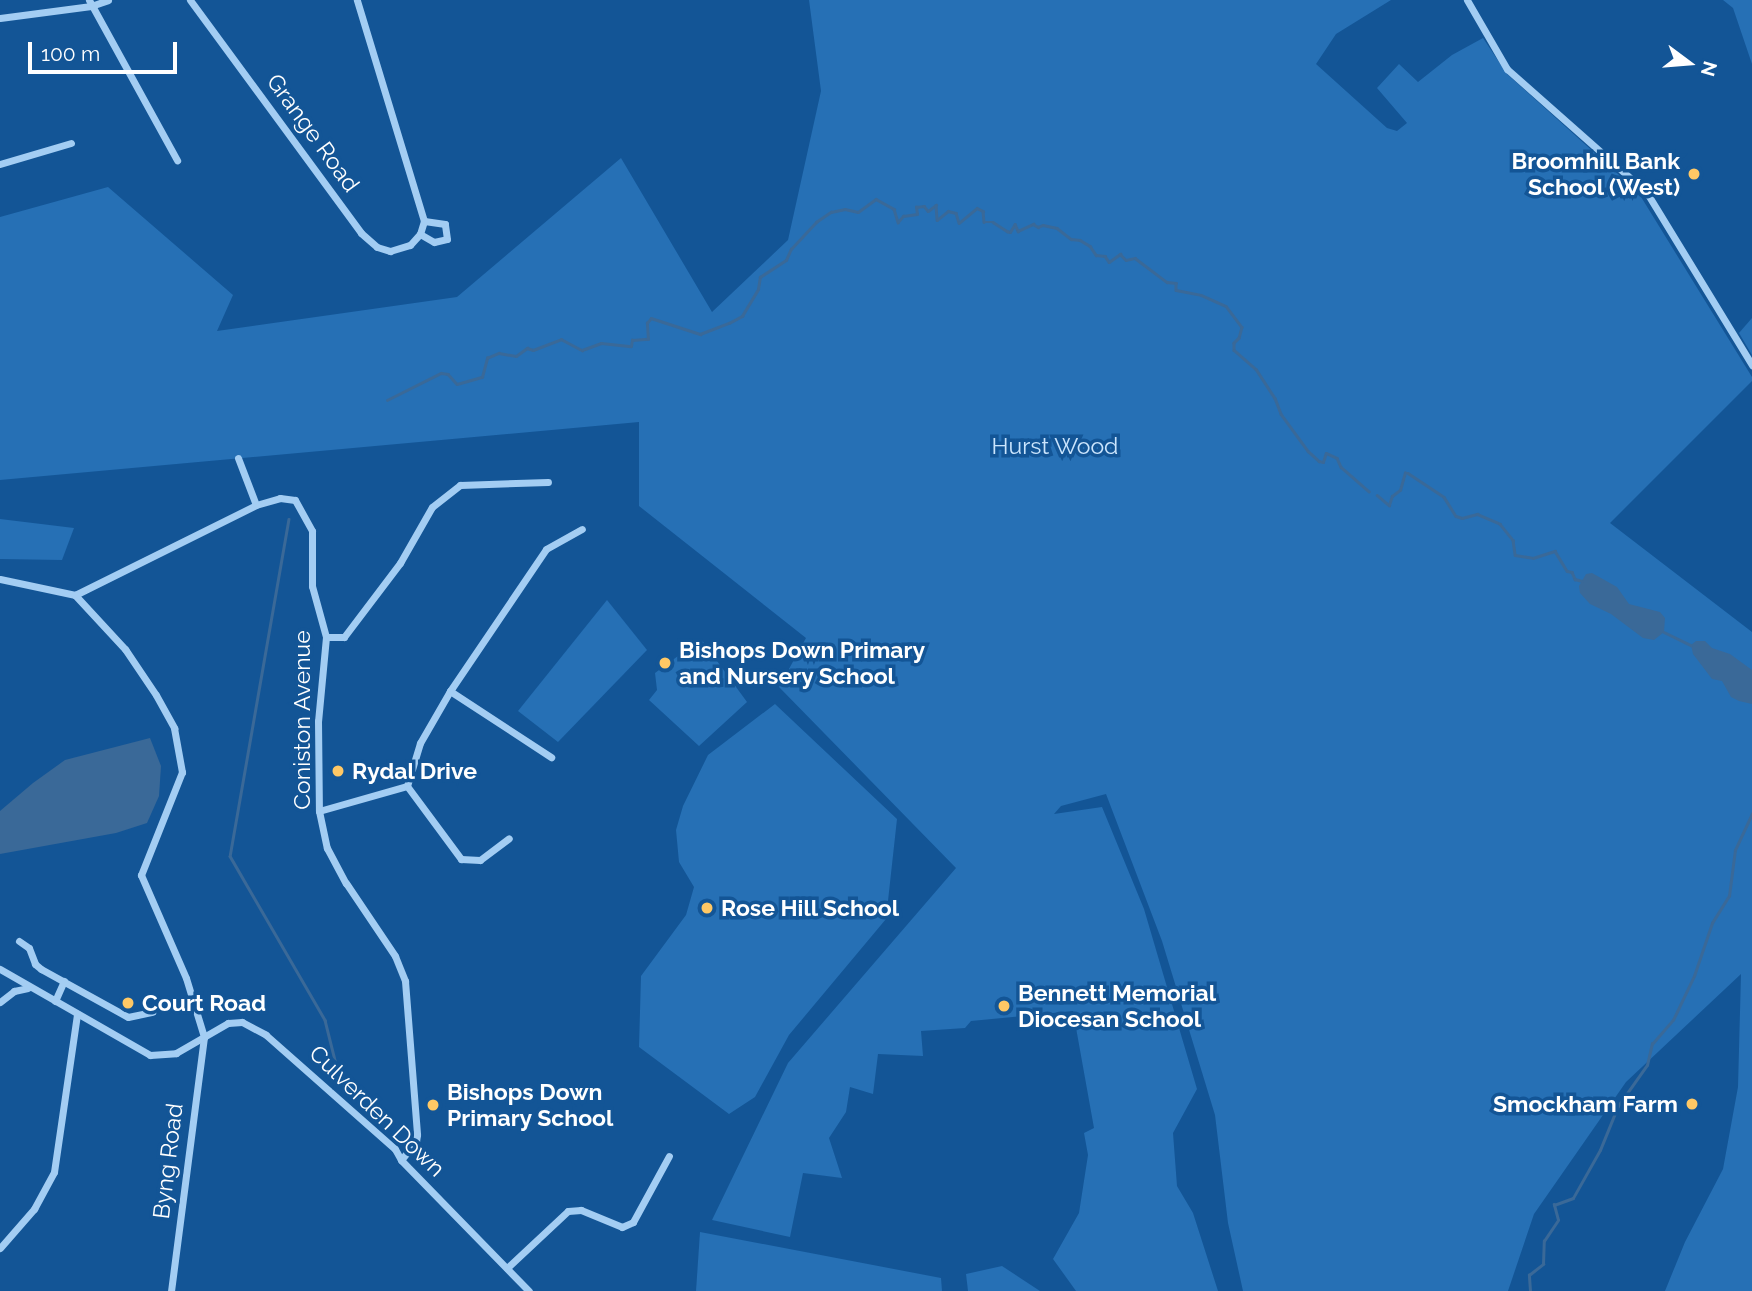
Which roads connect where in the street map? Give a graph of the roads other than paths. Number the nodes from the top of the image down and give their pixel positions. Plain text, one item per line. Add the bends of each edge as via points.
1 (107, 0) edge
2 (190, 0) edge
3 (357, 0) edge
4 (1467, 0) edge
5 (90, 3) edge
6 (0, 18) edge
7 (71, 143) dead end
8 (177, 160) dead end
9 (0, 164) edge
10 (424, 221) junction
11 (420, 234) junction
12 (1752, 365) edge
13 (238, 458) dead end
14 (548, 482) dead end
15 (257, 505) junction
16 (582, 529) dead end
17 (0, 579) edge
18 (75, 596) junction
19 (326, 637) junction
20 (450, 691) junction
21 (551, 757) dead end
22 (407, 786) junction
23 (320, 811) junction
24 (509, 838) dead end
25 (19, 941) dead end
26 (0, 969) edge
27 (64, 981) junction
28 (28, 988) junction
29 (55, 1001) junction
30 (0, 1002) edge
31 (152, 1012) dead end
32 (77, 1014) junction
33 (204, 1037) junction
34 (669, 1156) dead end
35 (401, 1160) junction
36 (0, 1248) edge
37 (508, 1268) junction
38 (171, 1291) edge
39 (529, 1291) edge

1 - 5 street
2 - 11 street, Grange Road via 361,233 390,251 410,246
3 - 10 street
4 - 12 street via 1507,69 1647,193
5 - 6 street
5 - 8 street
7 - 9 street
10 - 11 street
10 - 11 street, Grange Road via 445,223 447,239 434,242
13 - 15 street
14 - 19 street via 460,485 432,507 400,563 344,637
15 - 18 street, Coniston Avenue
15 - 19 street, Coniston Avenue via 280,498 295,500 312,531 312,586
16 - 20 street via 546,549
17 - 18 street
18 - 33 street via 125,649 174,728 182,772 141,875 186,978
19 - 23 street, Coniston Avenue via 318,721
20 - 21 street
20 - 22 street via 420,743
22 - 23 street
22 - 24 street via 461,859 480,860
23 - 35 street, Coniston Avenue via 327,848 395,956 405,981 417,1135
25 - 27 street via 29,948 35,964
26 - 28 street
27 - 29 street
27 - 31 street via 128,1017
28 - 29 street
28 - 30 street via 14,991
29 - 32 street
32 - 33 street, Culverden Down via 139,1051 159,1056 176,1053
32 - 36 street via 54,1172 44,1196
33 - 35 street, Culverden Down via 236,1022 266,1035
33 - 38 street, Byng Road
34 - 37 street via 633,1222 622,1227 580,1210 568,1211
35 - 37 street, Culverden Down
37 - 39 street, Culverden Down

